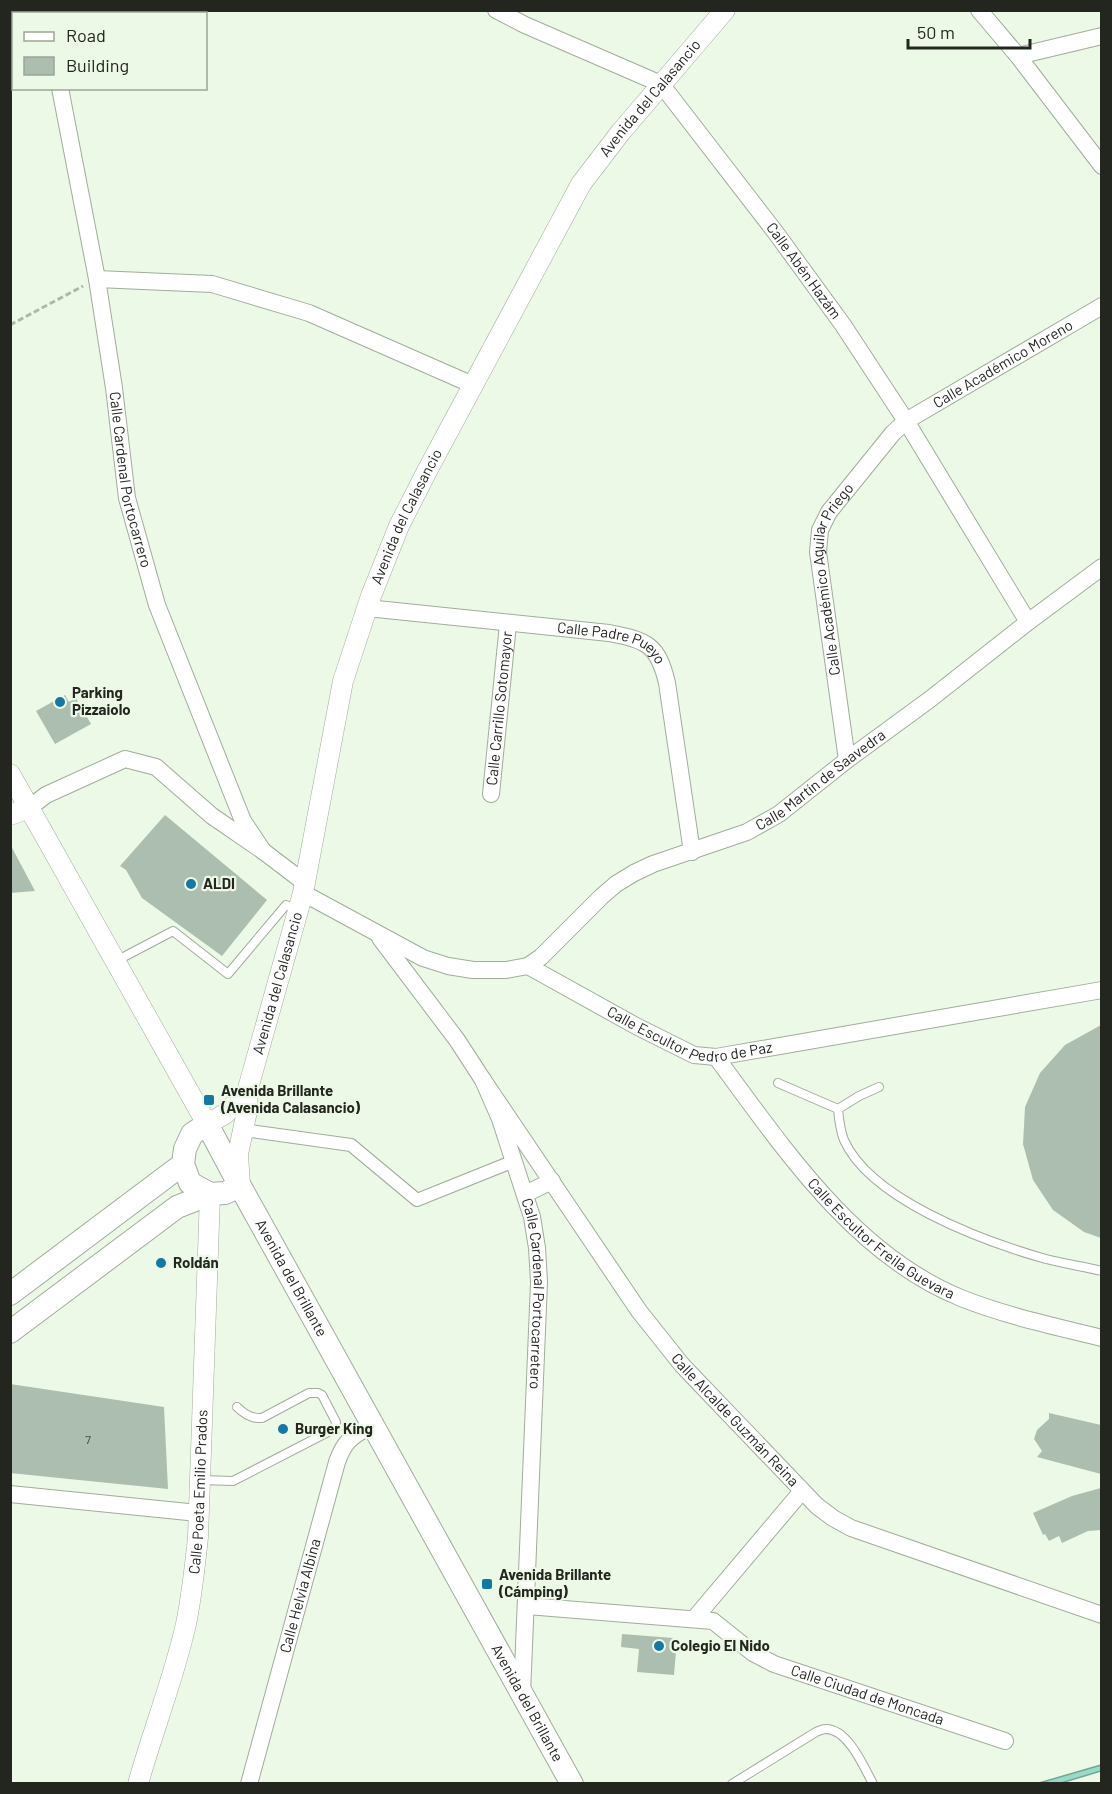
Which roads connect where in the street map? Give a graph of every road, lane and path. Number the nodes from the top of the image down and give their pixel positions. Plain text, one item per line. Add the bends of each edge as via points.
1 (496, 10) edge
2 (725, 10) edge
3 (979, 10) edge
4 (1101, 36) edge
5 (1018, 56) junction
6 (661, 84) junction
7 (60, 90) edge
8 (1101, 166) edge
9 (97, 279) junction
10 (1101, 306) edge
11 (10, 325) edge
12 (473, 385) junction
13 (906, 421) junction
14 (1101, 567) edge
15 (367, 608) junction
16 (1028, 622) junction
17 (508, 624) junction
18 (847, 760) junction
19 (10, 774) edge
20 (491, 794) dead end
21 (29, 808) junction
22 (10, 815) edge
23 (263, 851) junction
24 (692, 852) junction
25 (302, 895) junction
26 (378, 934) junction
27 (116, 962) junction
28 (528, 966) junction
29 (1101, 990) edge
30 (716, 1057) junction
31 (483, 1080) junction
32 (778, 1083) dead end
33 (879, 1087) dead end
34 (247, 1092) junction
35 (837, 1109) junction
36 (207, 1124) junction
37 (243, 1130) junction
38 (514, 1161) junction
39 (183, 1164) junction
40 (552, 1181) junction
41 (240, 1185) junction
42 (210, 1194) junction
43 (525, 1194) junction
44 (1101, 1271) edge
45 (10, 1293) edge
46 (10, 1332) edge
47 (1101, 1338) edge
48 (237, 1407) dead end
49 (373, 1424) junction
50 (200, 1480) junction
51 (802, 1491) junction
52 (10, 1494) edge
53 (198, 1513) junction
54 (527, 1605) junction
55 (1101, 1615) edge
56 (694, 1619) junction
57 (522, 1695) junction
58 (1005, 1741) dead end
59 (138, 1784) edge
60 (249, 1784) edge
61 (572, 1784) edge
62 (732, 1784) edge
63 (873, 1784) edge

1 - 6 street, Calle Abén Hazám
2 - 6 street, Avenida del Calasancio
3 - 5 street
4 - 5 street
5 - 8 street
6 - 12 street, Avenida del Calasancio via 581,184
6 - 13 street, Calle Abén Hazám via 843,325
7 - 9 street, Calle Cardenal Portocarrero
9 - 11 path
9 - 12 street via 212,284 309,313
9 - 23 street, Calle Cardenal Portocarrero via 127,498 157,605 243,821
10 - 13 street, Calle Académico Moreno
12 - 15 street, Avenida del Calasancio via 399,526
13 - 16 street, Calle Abén Hazám
13 - 18 street, Calle Académico Aguilar Priego via 829,512 820,530 818,552
14 - 16 street, Calle Martín de Saavedra
15 - 17 street, Calle Padre Pueyo
15 - 25 street, Avenida del Calasancio via 343,681
16 - 18 street, Calle Martín de Saavedra
17 - 20 street, Calle Carrillo Sotomayor
17 - 24 street, Calle Padre Pueyo via 634,638 657,654 668,683
18 - 24 street, Calle Martín de Saavedra via 779,814 747,832
19 - 21 street, Avenida del Brillante
21 - 22 street
21 - 23 street, Calle Cardenal Portocarrero via 46,795 125,759 156,767 212,816
21 - 27 street, Avenida del Brillante
23 - 25 street, Calle Cardenal Portocarrero
24 - 28 street, Calle Martín de Saavedra via 653,864 616,884
25 - 26 street
25 - 27 lane via 286,905 228,974 173,931
25 - 34 street, Avenida del Calasancio
26 - 28 street via 423,958 448,966 473,970
26 - 31 street, Calle Cardenal Portocarretero
27 - 36 street, Avenida del Brillante
28 - 30 street, Calle Escultor Pedro de Paz via 636,1026 694,1054
29 - 30 street, Calle Escultor Pedro de Paz
30 - 47 street, Calle Escultor Freila Guevara via 816,1187 867,1238 906,1269 960,1297 1021,1318
31 - 38 street, Calle Cardenal Portocarretero
31 - 40 street, Calle Alcalde Guzmán Reina
32 - 35 lane
33 - 35 lane
34 - 36 street, Avenida del Calasancio via 225,1114
34 - 37 street, Avenida del Calasancio
35 - 44 lane via 840,1128 852,1154 874,1179 903,1199 995,1243
36 - 39 main road via 192,1134 184,1149
36 - 41 main road, Avenida del Brillante
37 - 38 street via 351,1145 417,1200
37 - 41 street, Avenida del Calasancio via 238,1154
38 - 43 street, Calle Cardenal Portocarretero
39 - 42 main road via 190,1183
39 - 45 main road
40 - 43 street
40 - 51 street, Calle Alcalde Guzmán Reina via 661,1340
41 - 42 main road via 225,1193
41 - 49 main road, Avenida del Brillante
42 - 46 main road via 177,1207
42 - 50 street, Calle Poeta Emilio Prados
43 - 54 street, Calle Cardenal Portocarretero via 532,1216 539,1282
48 - 50 lane via 243,1414 262,1418 309,1393 318,1393 335,1418 335,1427 233,1481
49 - 57 main road, Avenida del Brillante
49 - 60 street, Calle Helvia Albina via 348,1439 341,1449
50 - 53 street, Calle Poeta Emilio Prados
51 - 55 street, Calle Alcalde Guzmán Reina via 850,1528
51 - 56 street
52 - 53 street
53 - 59 street, Calle Poeta Emilio Prados via 194,1582 186,1625
54 - 56 street, Calle Ciudad de Moncada
54 - 57 street, Calle Cardenal Portocarretero
56 - 58 street, Calle Ciudad de Moncada via 713,1621 753,1653 774,1664
57 - 61 main road, Avenida del Brillante
62 - 63 lane via 826,1729 850,1743

